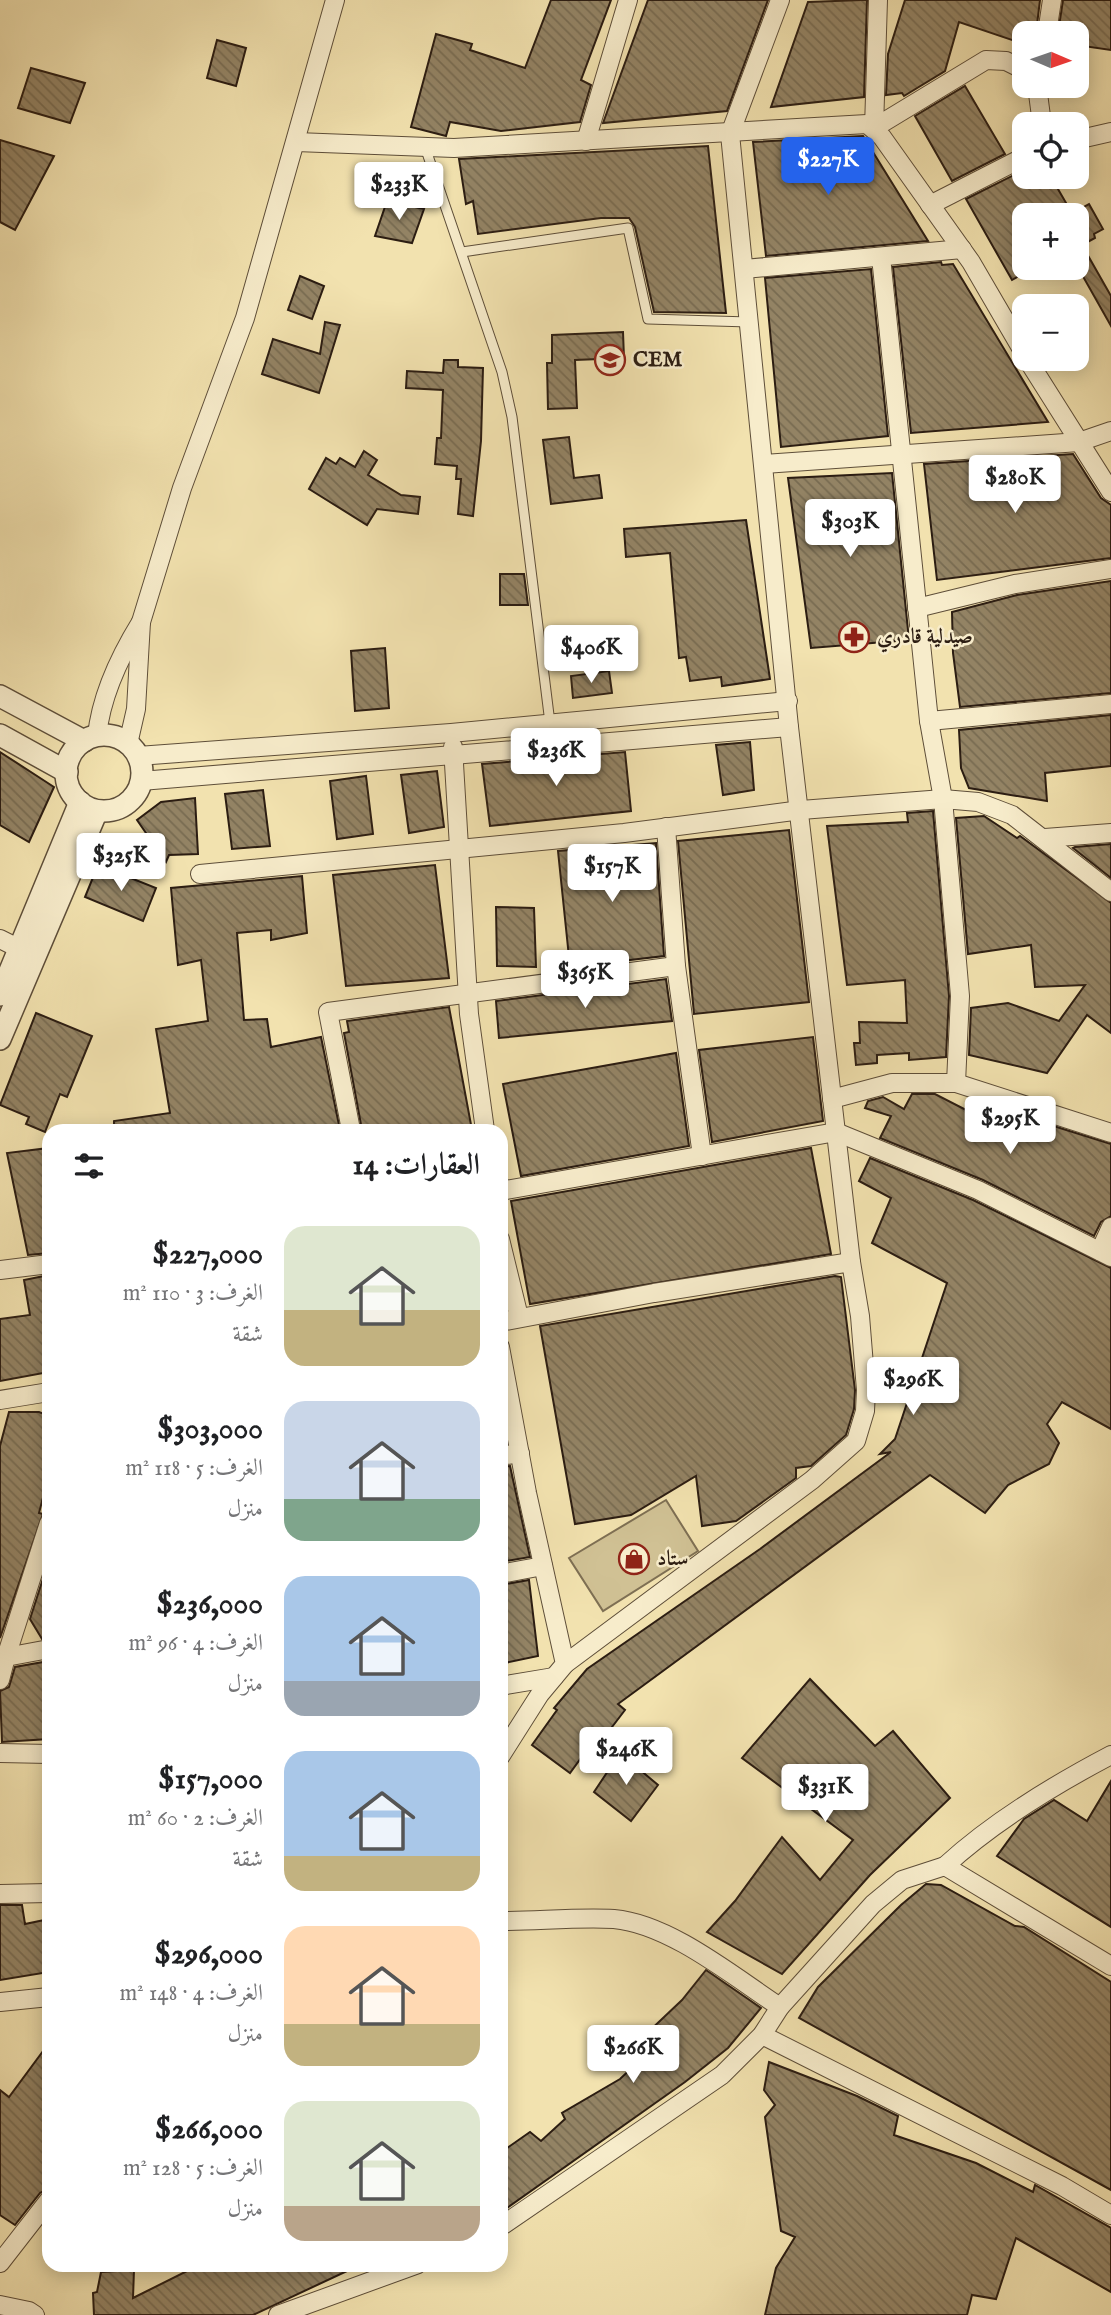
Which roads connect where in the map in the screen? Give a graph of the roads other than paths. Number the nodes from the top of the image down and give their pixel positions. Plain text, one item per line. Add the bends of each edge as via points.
1 (335, 0) edge
2 (628, 0) edge
3 (780, 0) edge
4 (878, 0) edge
5 (1052, 0) edge
6 (1049, 21) edge
7 (1012, 64) edge
8 (874, 128) junction
9 (1111, 132) edge
10 (730, 134) junction
11 (1089, 137) edge
12 (586, 141) junction
13 (296, 142) junction
14 (425, 147) junction
15 (1012, 163) edge
16 (930, 205) junction
17 (962, 249) junction
18 (462, 252) junction
19 (881, 257) junction
20 (744, 269) junction
21 (749, 322) junction
22 (1012, 333) edge
23 (1035, 371) edge
24 (1111, 431) edge
25 (1079, 442) junction
26 (903, 453) junction
27 (764, 464) junction
28 (1111, 492) edge
29 (1111, 569) edge
30 (917, 608) junction
31 (141, 622) junction
32 (0, 696) edge
33 (788, 701) junction
34 (1111, 705) edge
35 (929, 721) junction
36 (550, 723) junction
37 (789, 727) junction
38 (452, 733) junction
39 (0, 735) edge
40 (91, 738) junction
41 (133, 750) junction
42 (453, 757) junction
43 (67, 772) junction
44 (142, 781) junction
45 (943, 799) junction
46 (88, 807) junction
47 (801, 810) junction
48 (666, 827) junction
49 (1111, 832) edge
50 (1045, 838) junction
51 (459, 849) junction
52 (200, 874) dead end
53 (1111, 892) edge
54 (9, 943) edge
55 (677, 966) junction
56 (468, 993) junction
57 (0, 995) edge
58 (0, 1039) edge
59 (956, 1083) junction
60 (832, 1099) junction
61 (350, 1124) edge
62 (484, 1124) edge
63 (836, 1132) junction
64 (1111, 1133) edge
65 (702, 1156) junction
66 (508, 1190) edge
67 (1111, 1227) edge
68 (1106, 1254) edge
69 (851, 1262) junction
70 (42, 1265) edge
71 (0, 1270) edge
72 (508, 1272) edge
73 (519, 1317) junction
74 (508, 1320) edge
75 (508, 1389) edge
76 (42, 1393) edge
77 (0, 1399) edge
78 (520, 1453) junction
79 (508, 1455) edge
80 (42, 1544) edge
81 (543, 1566) junction
82 (508, 1573) edge
83 (42, 1650) edge
84 (6, 1657) junction
85 (559, 1671) junction
86 (0, 1680) edge
87 (508, 1684) edge
88 (508, 1745) edge
89 (0, 1753) edge
90 (42, 1754) edge
91 (1111, 1755) edge
92 (944, 1866) junction
93 (42, 1893) edge
94 (0, 1894) edge
95 (508, 1921) edge
96 (1111, 1964) edge
97 (42, 1998) edge
98 (0, 2002) edge
99 (780, 2007) junction
100 (761, 2035) junction
101 (42, 2209) edge
102 (1111, 2214) edge
103 (508, 2222) edge
104 (0, 2263) edge
105 (396, 2272) edge
106 (0, 2305) edge
107 (35, 2315) edge
108 (278, 2315) edge

1 - 13 street
2 - 12 street
3 - 10 street
4 - 8 street
5 - 6 street
7 - 8 street via 986,60
8 - 10 street via 867,124 818,125
8 - 16 street
9 - 11 street
10 - 12 street
10 - 20 street
12 - 14 street
13 - 14 street
13 - 31 street via 245,318 182,488
14 - 18 lane
15 - 16 street
16 - 17 street
17 - 19 street
17 - 22 street
18 - 21 lane via 628,228 648,318
18 - 36 lane via 512,417
19 - 20 street
19 - 26 street
20 - 21 street
21 - 27 street
23 - 25 street
24 - 25 street
25 - 26 street
25 - 28 street
26 - 27 street
26 - 30 street
27 - 33 street
29 - 30 street via 1014,584
30 - 35 street
31 - 40 street via 128,642
31 - 41 street
32 - 40 street
33 - 36 street
33 - 37 street
34 - 35 street
35 - 45 street
36 - 38 street
37 - 42 street
37 - 47 street
38 - 41 street
38 - 42 street
39 - 43 street
40 - 41 street via 110,735
40 - 43 street via 71,755
41 - 44 street via 142,768
42 - 44 street
42 - 51 street
43 - 46 street via 71,792
44 - 46 street via 137,793 114,810
45 - 47 street
45 - 50 street via 978,802 1012,815
45 - 59 street via 960,996
46 - 54 street
46 - 58 street
47 - 48 street
47 - 60 street
48 - 51 street
48 - 55 street
49 - 50 street
50 - 53 street
51 - 52 street
51 - 56 street
54 - 57 street
55 - 56 street
55 - 65 street
56 - 61 street via 328,1013
56 - 62 street
59 - 60 street via 892,1083
59 - 64 street
60 - 63 street
63 - 65 street
63 - 68 street via 978,1190
63 - 69 street
65 - 66 street
67 - 68 street
69 - 73 street
69 - 85 street via 866,1390 866,1411 856,1441 812,1480
70 - 71 street
72 - 73 street
73 - 74 street
75 - 78 street
76 - 77 street
78 - 79 street
78 - 81 street
80 - 84 street
81 - 82 street
81 - 85 street
83 - 84 street
84 - 86 street
85 - 87 street
85 - 88 street
89 - 90 street
91 - 92 street via 972,1840
92 - 96 street
92 - 99 street via 902,1880 873,1903
93 - 94 street
95 - 99 street via 615,1919 641,1925 703,1955
97 - 98 street
99 - 100 street
100 - 102 street
100 - 103 street via 722,2075
101 - 104 street
105 - 108 street
106 - 107 street

